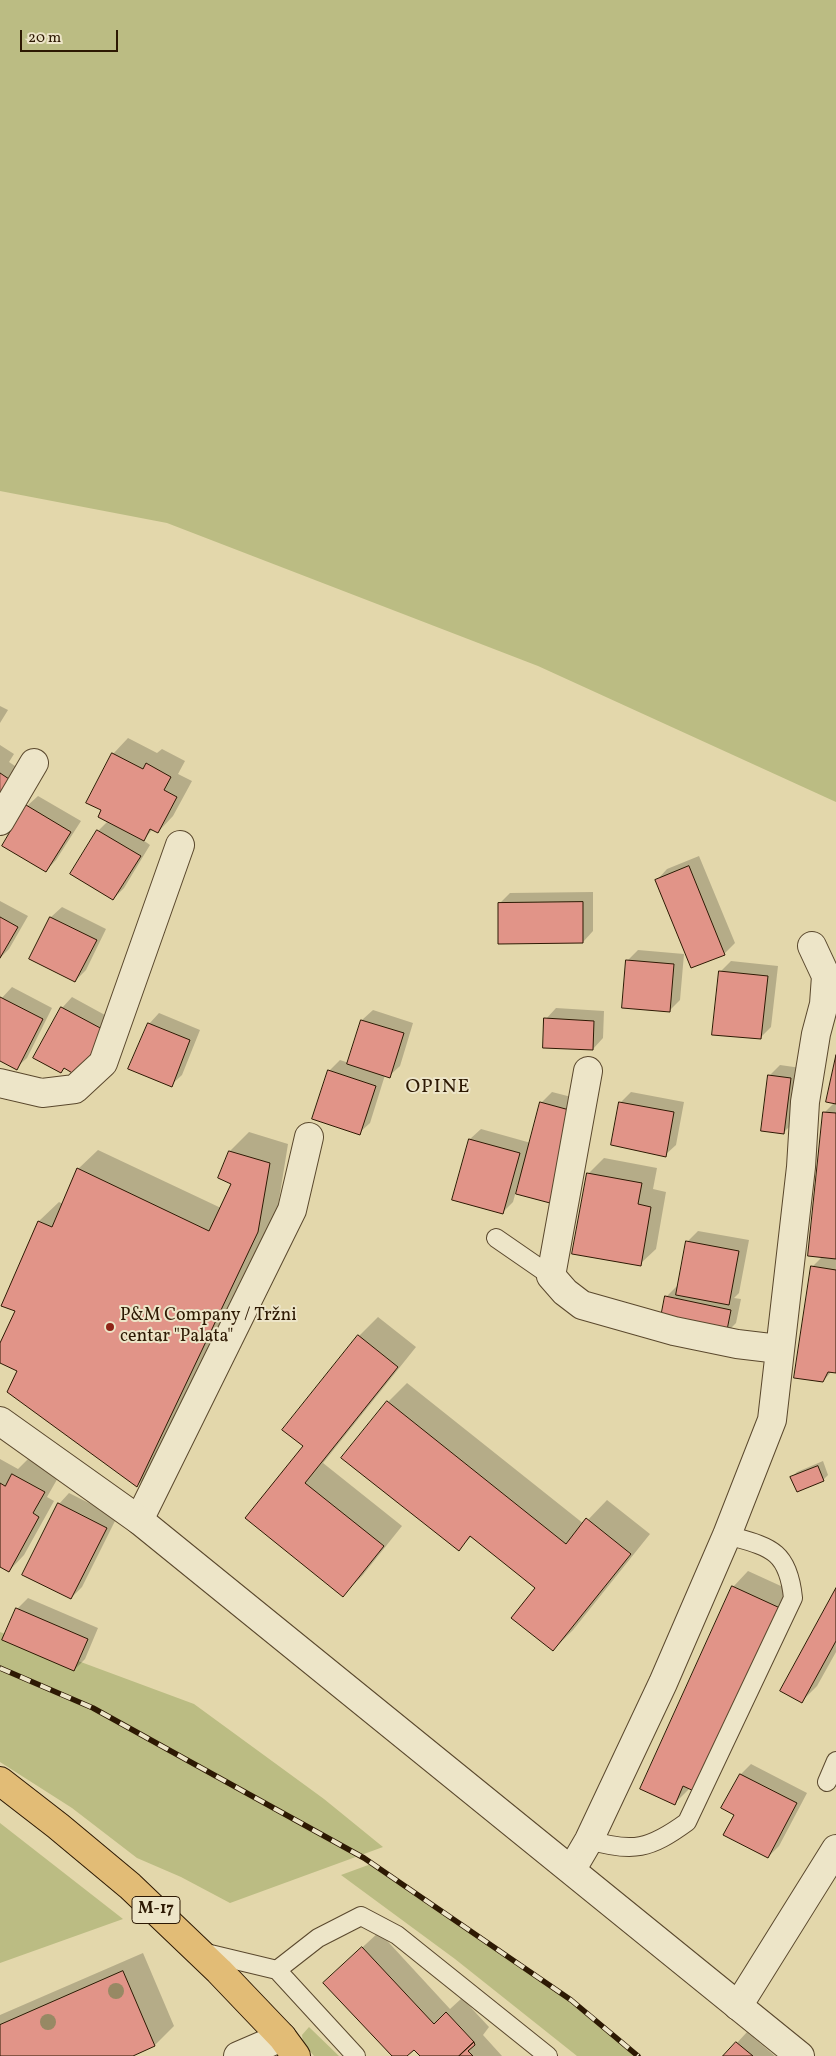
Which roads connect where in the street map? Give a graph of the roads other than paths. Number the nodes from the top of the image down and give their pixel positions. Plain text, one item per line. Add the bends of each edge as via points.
1 (34, 763) dead end
2 (0, 821) edge
3 (180, 845) dead end
4 (812, 946) dead end
5 (588, 1072) dead end
6 (0, 1083) edge
7 (309, 1137) dead end
8 (496, 1238) dead end
9 (551, 1276) junction
10 (779, 1348) junction
11 (0, 1421) edge
12 (139, 1520) junction
13 (727, 1535) junction
14 (836, 1761) edge
15 (0, 1781) edge
16 (827, 1782) dead end
17 (589, 1840) junction
18 (836, 1849) edge
19 (572, 1869) junction
20 (198, 1951) junction
21 (277, 1970) junction
22 (738, 2006) junction
23 (289, 2047) edge
24 (238, 2056) edge
25 (356, 2056) edge
26 (548, 2056) edge
27 (800, 2056) edge

1 - 2 street
3 - 6 street via 103,1063 75,1088 42,1093
4 - 10 street via 826,976 824,1004 805,1102 801,1167
5 - 9 street
7 - 12 street via 292,1210
8 - 9 lane
9 - 10 street via 582,1305 674,1331 737,1344
10 - 13 street via 772,1420
11 - 12 street
12 - 19 street
13 - 17 street via 663,1683
13 - 17 lane via 768,1547 784,1562 791,1579 793,1598 687,1822 665,1838 641,1846 614,1848
14 - 16 lane
15 - 20 main road, M-17 via 130,1886
17 - 19 street
18 - 22 street
19 - 22 street
20 - 21 lane
20 - 23 main road, M-17
21 - 25 lane
21 - 26 lane via 318,1938 361,1916 397,1935
22 - 27 street
23 - 24 street

